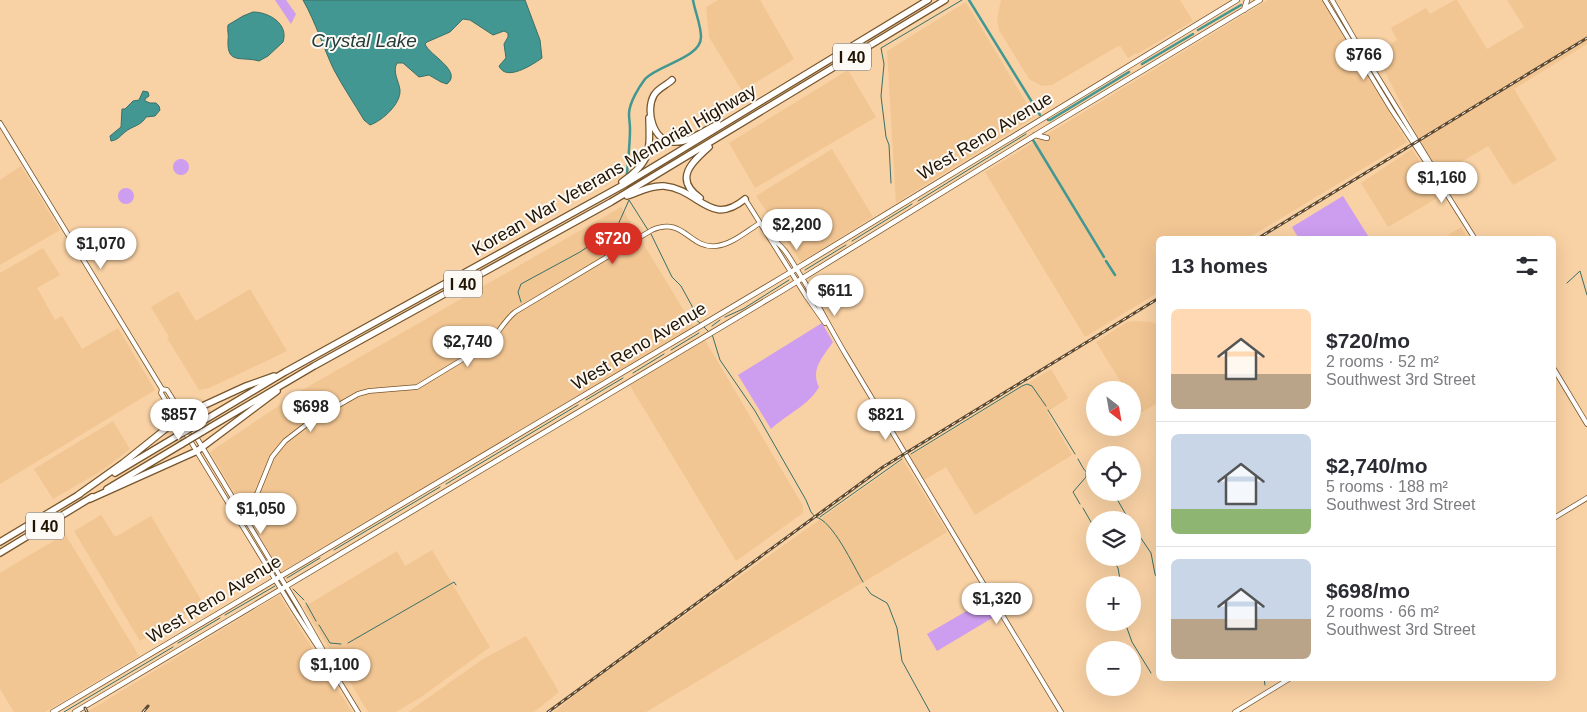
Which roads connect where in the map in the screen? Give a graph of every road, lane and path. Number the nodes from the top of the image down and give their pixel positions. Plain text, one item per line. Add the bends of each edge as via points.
1 (928, 0) edge
2 (945, 0) edge
3 (1237, 0) edge
4 (1247, 0) edge
5 (1260, 0) edge
6 (1326, 0) edge
7 (1332, 0) edge
8 (1244, 10) junction
9 (1192, 27) junction
10 (1198, 37) junction
11 (1133, 62) junction
12 (1140, 72) junction
13 (742, 113) junction
14 (0, 122) edge
15 (1035, 135) junction
16 (722, 136) junction
17 (1047, 138) dead end
18 (1436, 177) junction
19 (912, 197) junction
20 (600, 199) junction
21 (745, 199) junction
22 (611, 202) junction
23 (918, 207) junction
24 (760, 223) junction
25 (1472, 236) edge
26 (771, 238) junction
27 (845, 239) junction
28 (851, 249) junction
29 (796, 269) junction
30 (791, 272) junction
31 (802, 278) junction
32 (797, 282) junction
33 (833, 333) junction
34 (665, 347) junction
35 (671, 357) junction
36 (285, 372) junction
37 (1556, 372) edge
38 (292, 378) junction
39 (162, 389) junction
40 (183, 415) junction
41 (177, 420) junction
42 (1587, 424) edge
43 (199, 450) junction
44 (78, 495) junction
45 (1587, 498) edge
46 (90, 499) junction
47 (238, 507) junction
48 (232, 510) junction
49 (1556, 517) edge
50 (246, 532) junction
51 (256, 537) junction
52 (0, 542) edge
53 (253, 544) junction
54 (264, 550) junction
55 (0, 553) edge
56 (280, 576) junction
57 (274, 579) junction
58 (286, 586) junction
59 (280, 589) junction
60 (219, 612) junction
61 (294, 612) junction
62 (307, 621) junction
63 (225, 622) junction
64 (328, 661) junction
65 (1286, 681) edge
66 (53, 712) edge
67 (75, 712) edge
68 (358, 712) edge
69 (1061, 712) edge
70 (1235, 712) edge

1 - 13 highway, Korean War Veterans Memorial Highway / I 40
2 - 16 highway, Korean War Veterans Memorial Highway / I 40
3 - 9 main road, West Reno Avenue
4 - 8 main road
5 - 8 main road, West Reno Avenue
6 - 18 main road
7 - 18 main road
8 - 10 main road, West Reno Avenue
9 - 10 main road
9 - 11 main road, West Reno Avenue
10 - 12 main road, West Reno Avenue
11 - 12 main road
11 - 19 main road, West Reno Avenue
12 - 15 main road, West Reno Avenue
13 - 20 highway, Korean War Veterans Memorial Highway / I 40
13 - 20 highway via 686,140 667,141 656,131 651,108 654,94 672,80 666,82 654,90 650,98 649,145 644,163
14 - 39 main road
15 - 17 main road
15 - 23 main road, West Reno Avenue
16 - 21 highway via 692,162 687,182 695,194 718,207
16 - 22 highway, Korean War Veterans Memorial Highway / I 40
18 - 25 main road
19 - 23 main road
19 - 27 main road, West Reno Avenue
20 - 36 highway, Korean War Veterans Memorial Highway / I 40
21 - 22 highway via 730,209 719,210 676,189 658,186
21 - 24 main road
22 - 38 highway, Korean War Veterans Memorial Highway / I 40
23 - 28 main road, West Reno Avenue
24 - 26 main road
24 - 47 main road via 727,243 712,247 673,227 652,230 515,312 488,344 422,384 358,394 306,425 285,441 272,457 257,494
26 - 29 main road via 781,245
26 - 30 main road
27 - 28 main road
27 - 29 main road, West Reno Avenue
28 - 31 main road, West Reno Avenue
29 - 30 main road, West Reno Avenue
29 - 31 main road
30 - 32 main road
30 - 34 main road, West Reno Avenue
31 - 32 main road, West Reno Avenue
31 - 33 main road
32 - 33 main road
32 - 35 main road, West Reno Avenue
33 - 69 main road
34 - 35 main road
34 - 56 main road, West Reno Avenue
35 - 58 main road, West Reno Avenue
36 - 40 highway
36 - 44 highway, Korean War Veterans Memorial Highway / I 40, bridge
37 - 42 main road
38 - 43 highway
38 - 46 highway, Korean War Veterans Memorial Highway / I 40, bridge
39 - 40 main road via 167,390
39 - 41 main road via 161,394
40 - 41 highway
40 - 43 main road
41 - 43 main road
41 - 44 highway
43 - 46 highway
43 - 47 main road
43 - 48 main road
44 - 52 highway, Korean War Veterans Memorial Highway / I 40
45 - 49 main road
46 - 55 highway, Korean War Veterans Memorial Highway / I 40
47 - 48 main road
47 - 51 main road
48 - 50 main road
50 - 51 main road
50 - 53 main road
51 - 54 main road
53 - 54 main road via 257,543
53 - 57 main road
54 - 56 main road
56 - 57 main road, West Reno Avenue
56 - 58 main road
57 - 59 main road
57 - 60 main road, West Reno Avenue
58 - 59 main road, West Reno Avenue
58 - 62 main road
59 - 61 main road
59 - 63 main road, West Reno Avenue
60 - 63 main road
60 - 66 main road, West Reno Avenue
61 - 62 main road via 298,611
61 - 64 main road
62 - 64 main road
63 - 67 main road, West Reno Avenue
64 - 68 main road
65 - 70 main road

